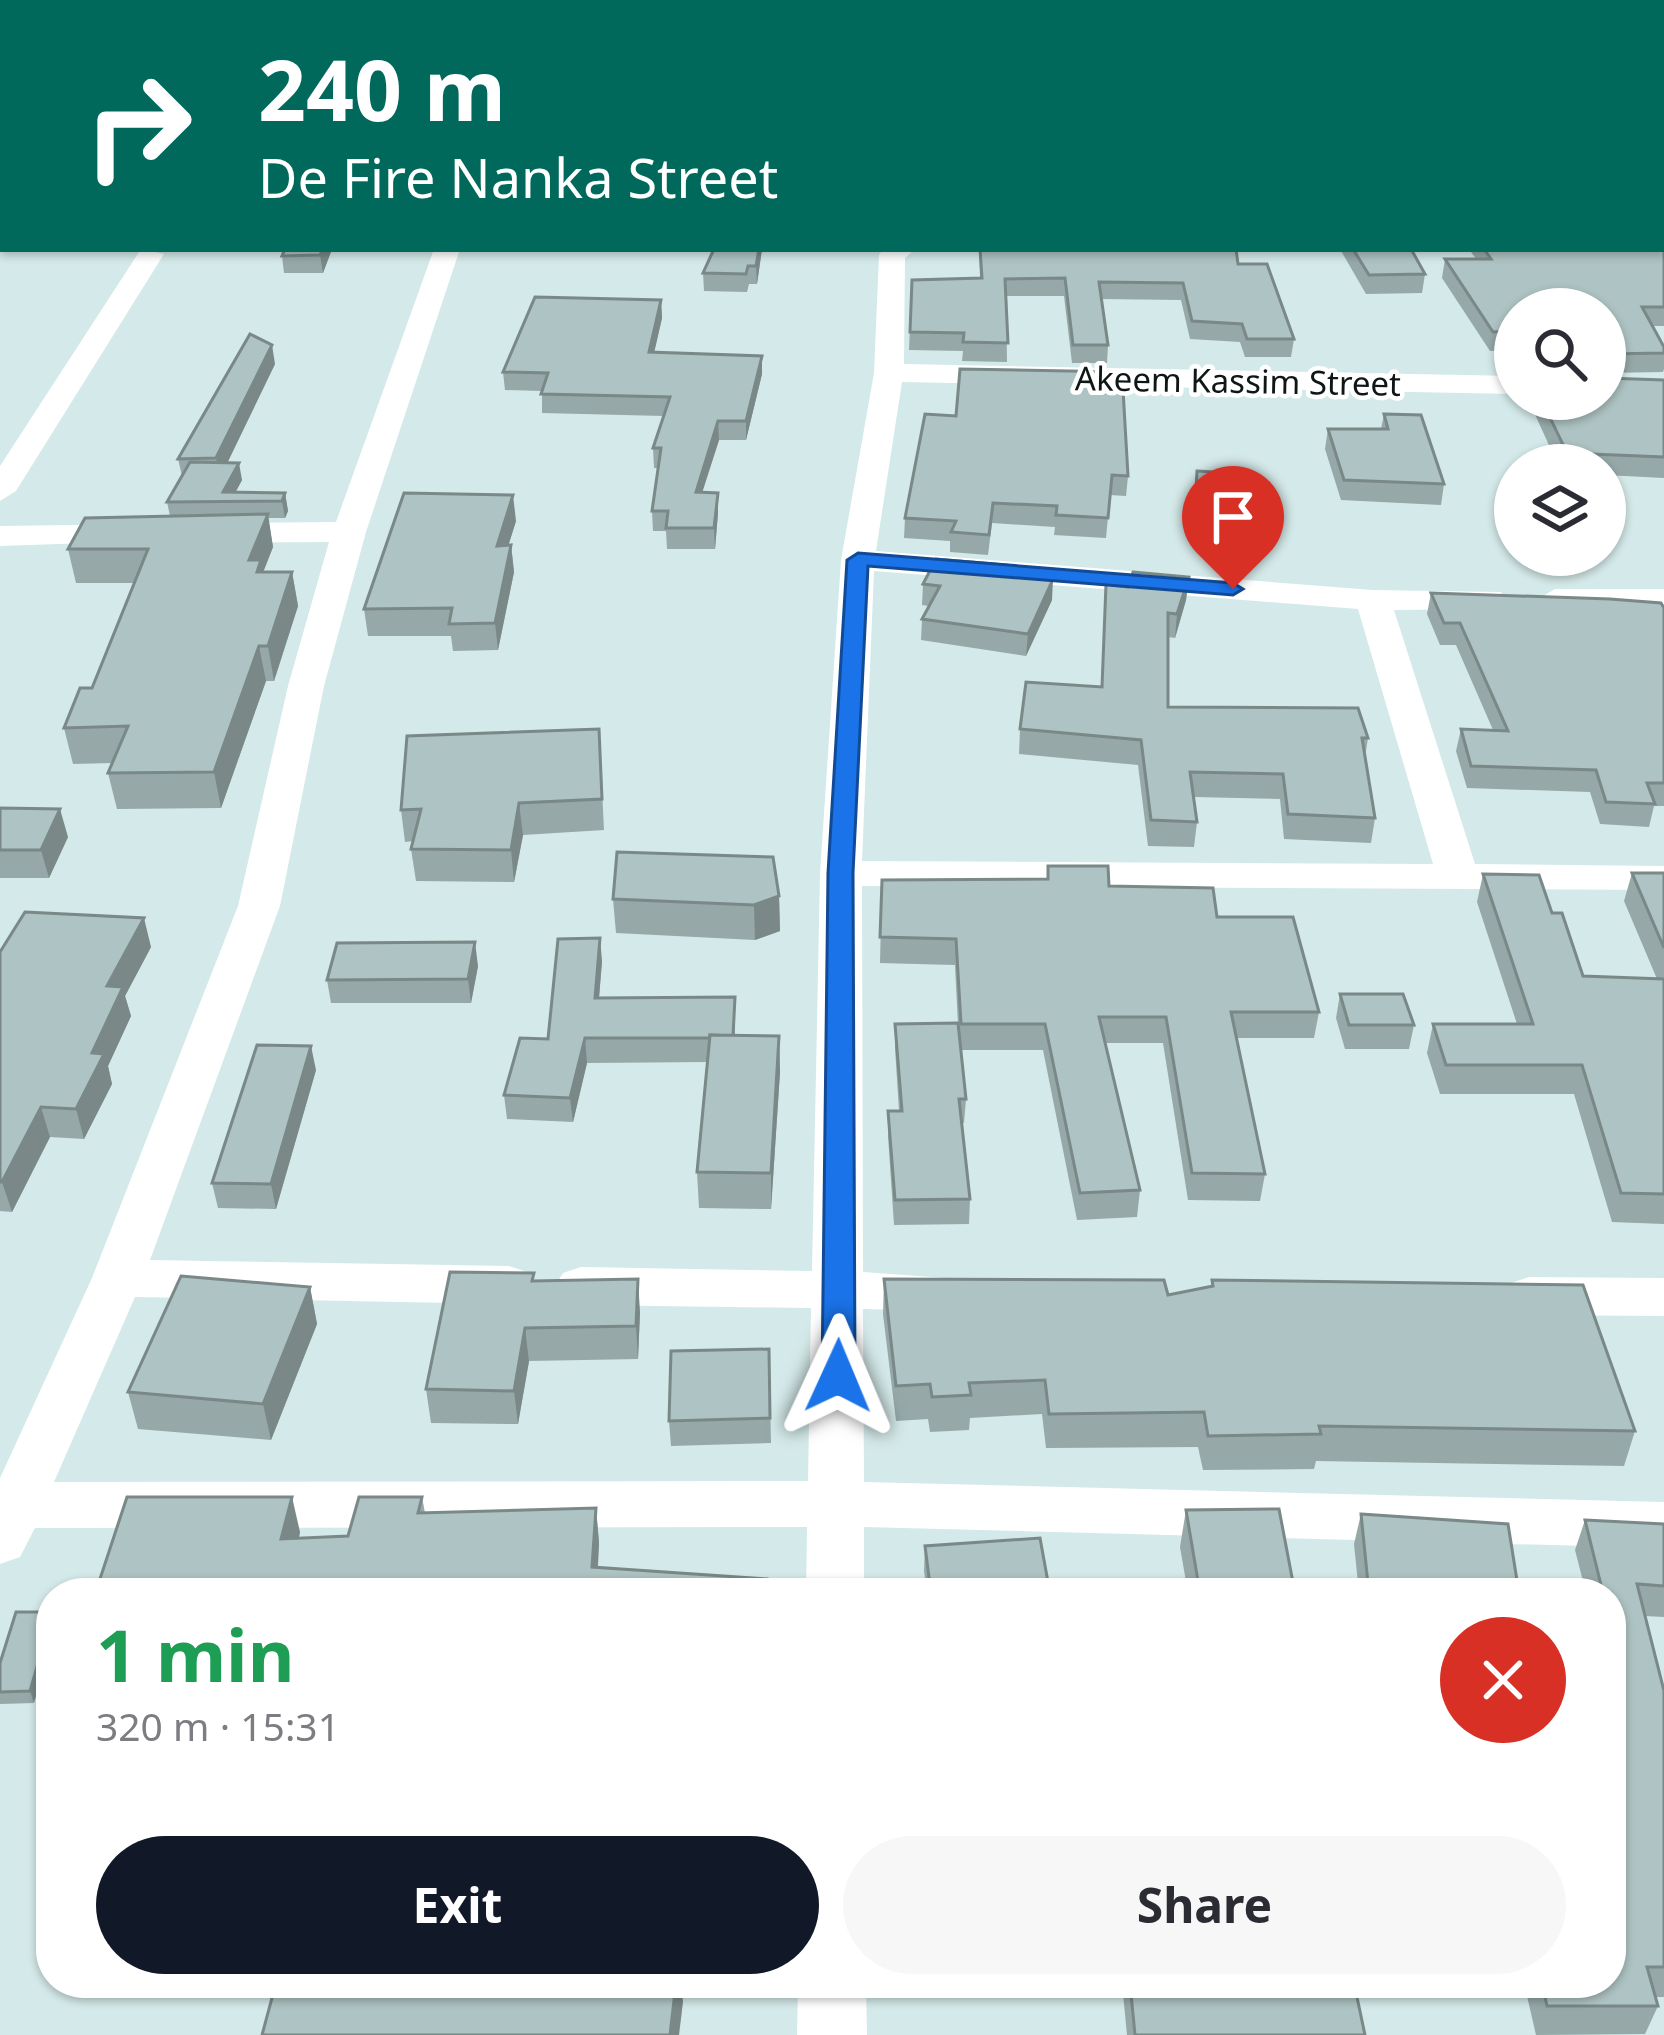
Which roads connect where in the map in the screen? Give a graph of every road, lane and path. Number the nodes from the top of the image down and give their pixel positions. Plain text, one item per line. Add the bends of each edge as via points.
1 (446, 252) edge
2 (897, 252) edge
3 (151, 254) dead end
4 (889, 374) junction
5 (1494, 385) edge
6 (0, 490) edge
7 (349, 532) junction
8 (0, 536) edge
9 (858, 560) junction
10 (1664, 598) edge
11 (1373, 600) junction
12 (841, 873) junction
13 (1457, 874) junction
14 (1664, 878) edge
15 (118, 1278) junction
16 (840, 1291) junction
17 (981, 1292) edge
18 (1475, 1296) edge
19 (1664, 1298) edge
20 (836, 1504) junction
21 (6, 1523) edge
22 (1664, 1525) edge
23 (835, 1578) edge
24 (832, 1998) edge
25 (832, 2035) edge

1 - 7 street
2 - 4 street
3 - 6 street
4 - 5 street, Akeem Kassim Street
4 - 9 street
7 - 8 street
7 - 15 street via 305,686 259,906
9 - 11 street
9 - 12 street
10 - 11 street
11 - 13 street
12 - 13 street
12 - 16 street
13 - 14 street
15 - 16 street
15 - 21 street
16 - 17 street
16 - 20 street
18 - 19 street
20 - 21 street
20 - 22 street
20 - 23 street
24 - 25 street

